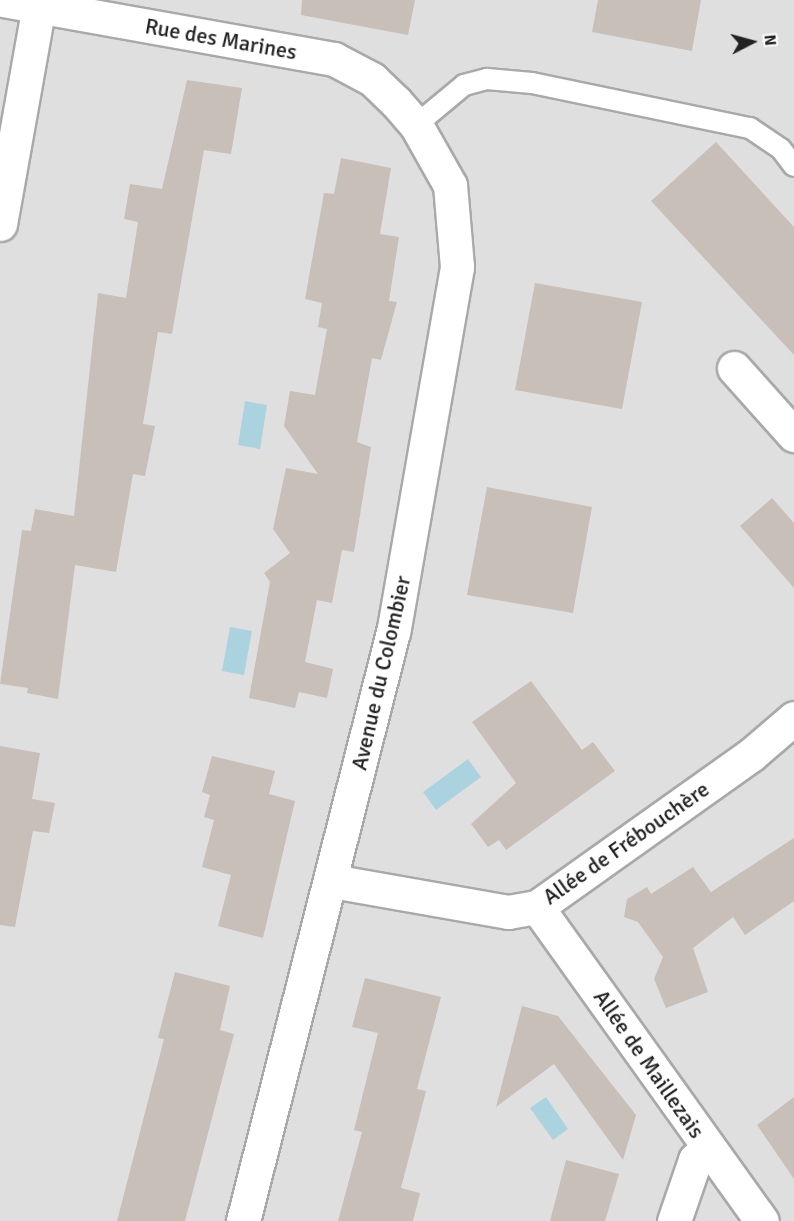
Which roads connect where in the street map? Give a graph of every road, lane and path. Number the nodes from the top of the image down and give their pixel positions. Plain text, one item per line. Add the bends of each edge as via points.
1 (3, 0) edge
2 (39, 6) junction
3 (416, 125) junction
4 (794, 166) edge
5 (0, 224) edge
6 (734, 368) dead end
7 (794, 435) edge
8 (794, 718) edge
9 (332, 881) junction
10 (537, 907) junction
11 (708, 1147) junction
12 (243, 1221) edge
13 (674, 1221) edge
14 (762, 1221) edge

1 - 2 street, Rue des Marines
2 - 3 street, Rue des Marines via 334,59 372,79
2 - 5 street
3 - 4 lane via 464,85 487,79 532,83 750,128 781,149
3 - 9 street, Avenue du Colombier via 450,185 457,267 393,632
6 - 7 street
8 - 10 street, Allée de Frébouchère via 752,754
9 - 10 street, Allée de Frébouchère via 508,912
9 - 12 street, Avenue du Colombier
10 - 11 street, Allée de Maillezais
11 - 13 street via 695,1160
11 - 14 street, Allée de Maillezais

